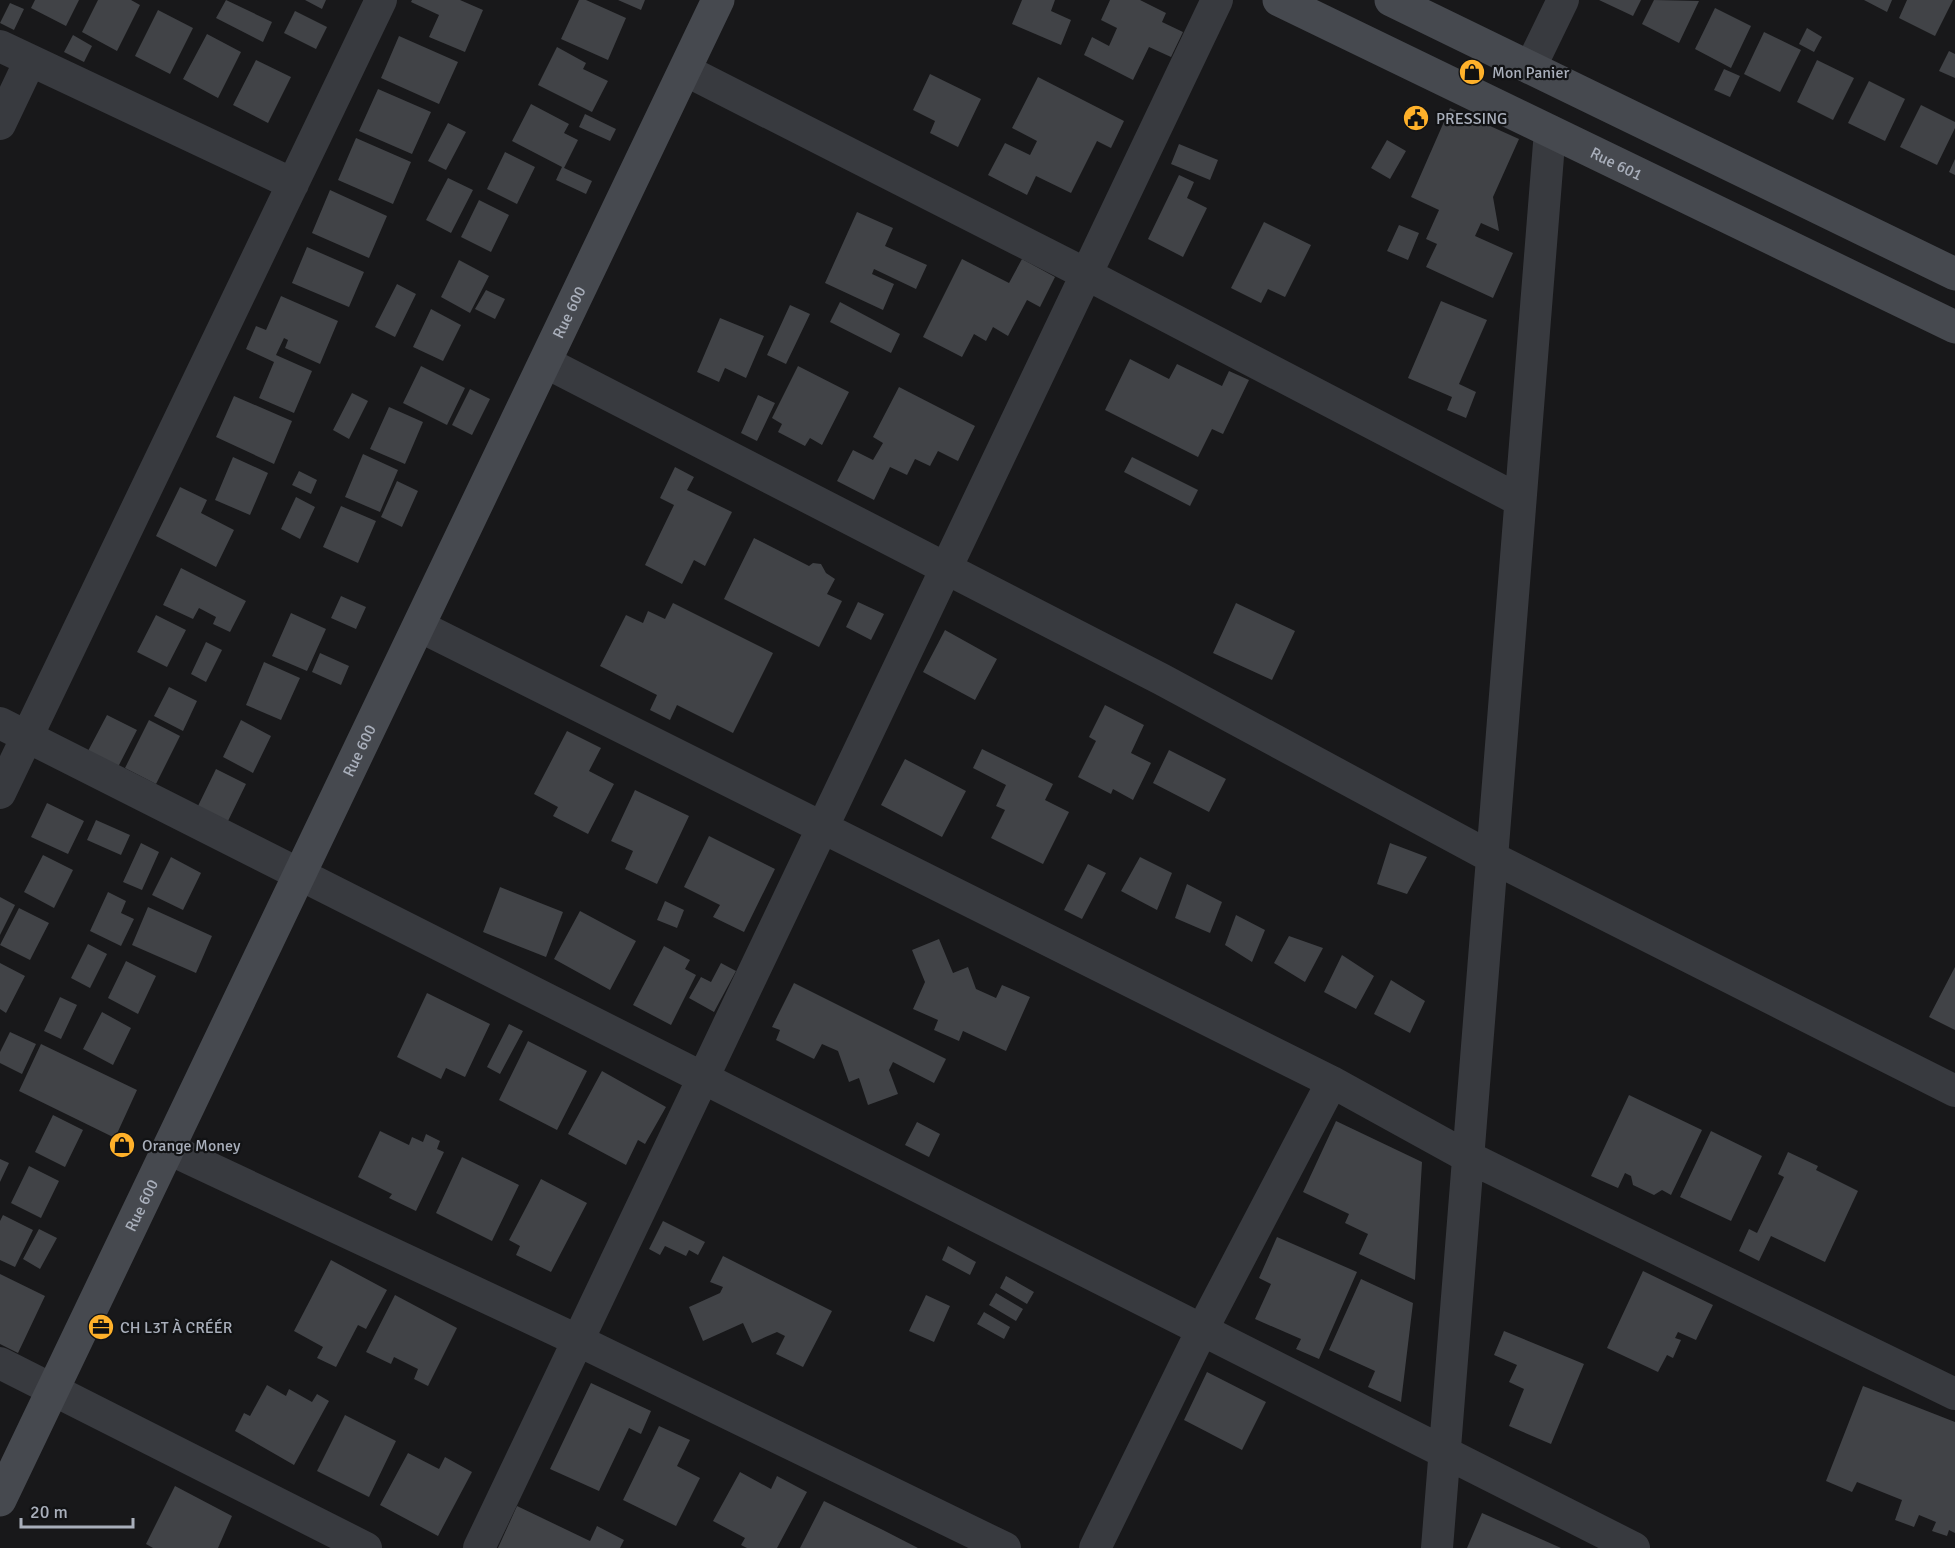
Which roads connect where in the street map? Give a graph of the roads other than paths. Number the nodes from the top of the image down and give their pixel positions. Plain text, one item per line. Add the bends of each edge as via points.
1 (381, 0) edge
2 (718, 0) edge
3 (1217, 0) edge
4 (1279, 0) edge
5 (1391, 0) edge
6 (1563, 0) edge
7 (0, 46) edge
8 (30, 61) junction
9 (1530, 68) junction
10 (685, 70) junction
11 (0, 124) edge
12 (1550, 131) junction
13 (293, 184) junction
14 (1086, 274) junction
15 (1955, 274) edge
16 (1955, 327) edge
17 (545, 362) junction
18 (1519, 500) junction
19 (945, 568) junction
20 (419, 626) junction
21 (0, 723) edge
22 (28, 736) junction
23 (0, 793) edge
24 (822, 827) junction
25 (1491, 857) junction
26 (299, 876) junction
27 (701, 1078) junction
28 (1332, 1082) junction
29 (1955, 1091) edge
30 (169, 1149) junction
31 (1468, 1157) junction
32 (1202, 1330) junction
33 (577, 1340) junction
34 (0, 1363) edge
35 (53, 1390) junction
36 (1955, 1394) edge
37 (1444, 1453) junction
38 (0, 1500) edge
39 (366, 1548) edge
40 (479, 1548) edge
41 (1005, 1548) edge
42 (1095, 1548) edge
43 (1437, 1548) edge
44 (1635, 1548) edge

1 - 13 street
2 - 10 street, Rue 600
3 - 14 street
4 - 12 street, Rue 601
5 - 9 street
6 - 9 street
7 - 8 street
8 - 11 street
8 - 13 street
9 - 15 street
10 - 14 street
10 - 17 street, Rue 600
12 - 16 street, Rue 601
12 - 18 street
13 - 22 street
14 - 18 street
14 - 19 street
17 - 19 street
17 - 20 street, Rue 600
18 - 25 street
19 - 24 street
19 - 25 street
20 - 24 street
20 - 26 street, Rue 600
21 - 22 street
22 - 23 street
22 - 26 street
24 - 27 street
24 - 28 street
25 - 29 street
25 - 31 street
26 - 27 street
26 - 30 street, Rue 600
27 - 32 street
27 - 33 street
28 - 31 street
28 - 32 street
30 - 33 street
30 - 35 street, Rue 600
31 - 36 street
31 - 37 street
32 - 37 street
32 - 42 street
33 - 40 street
33 - 41 street
34 - 35 street
35 - 38 street, Rue 600
35 - 39 street
37 - 43 street
37 - 44 street

